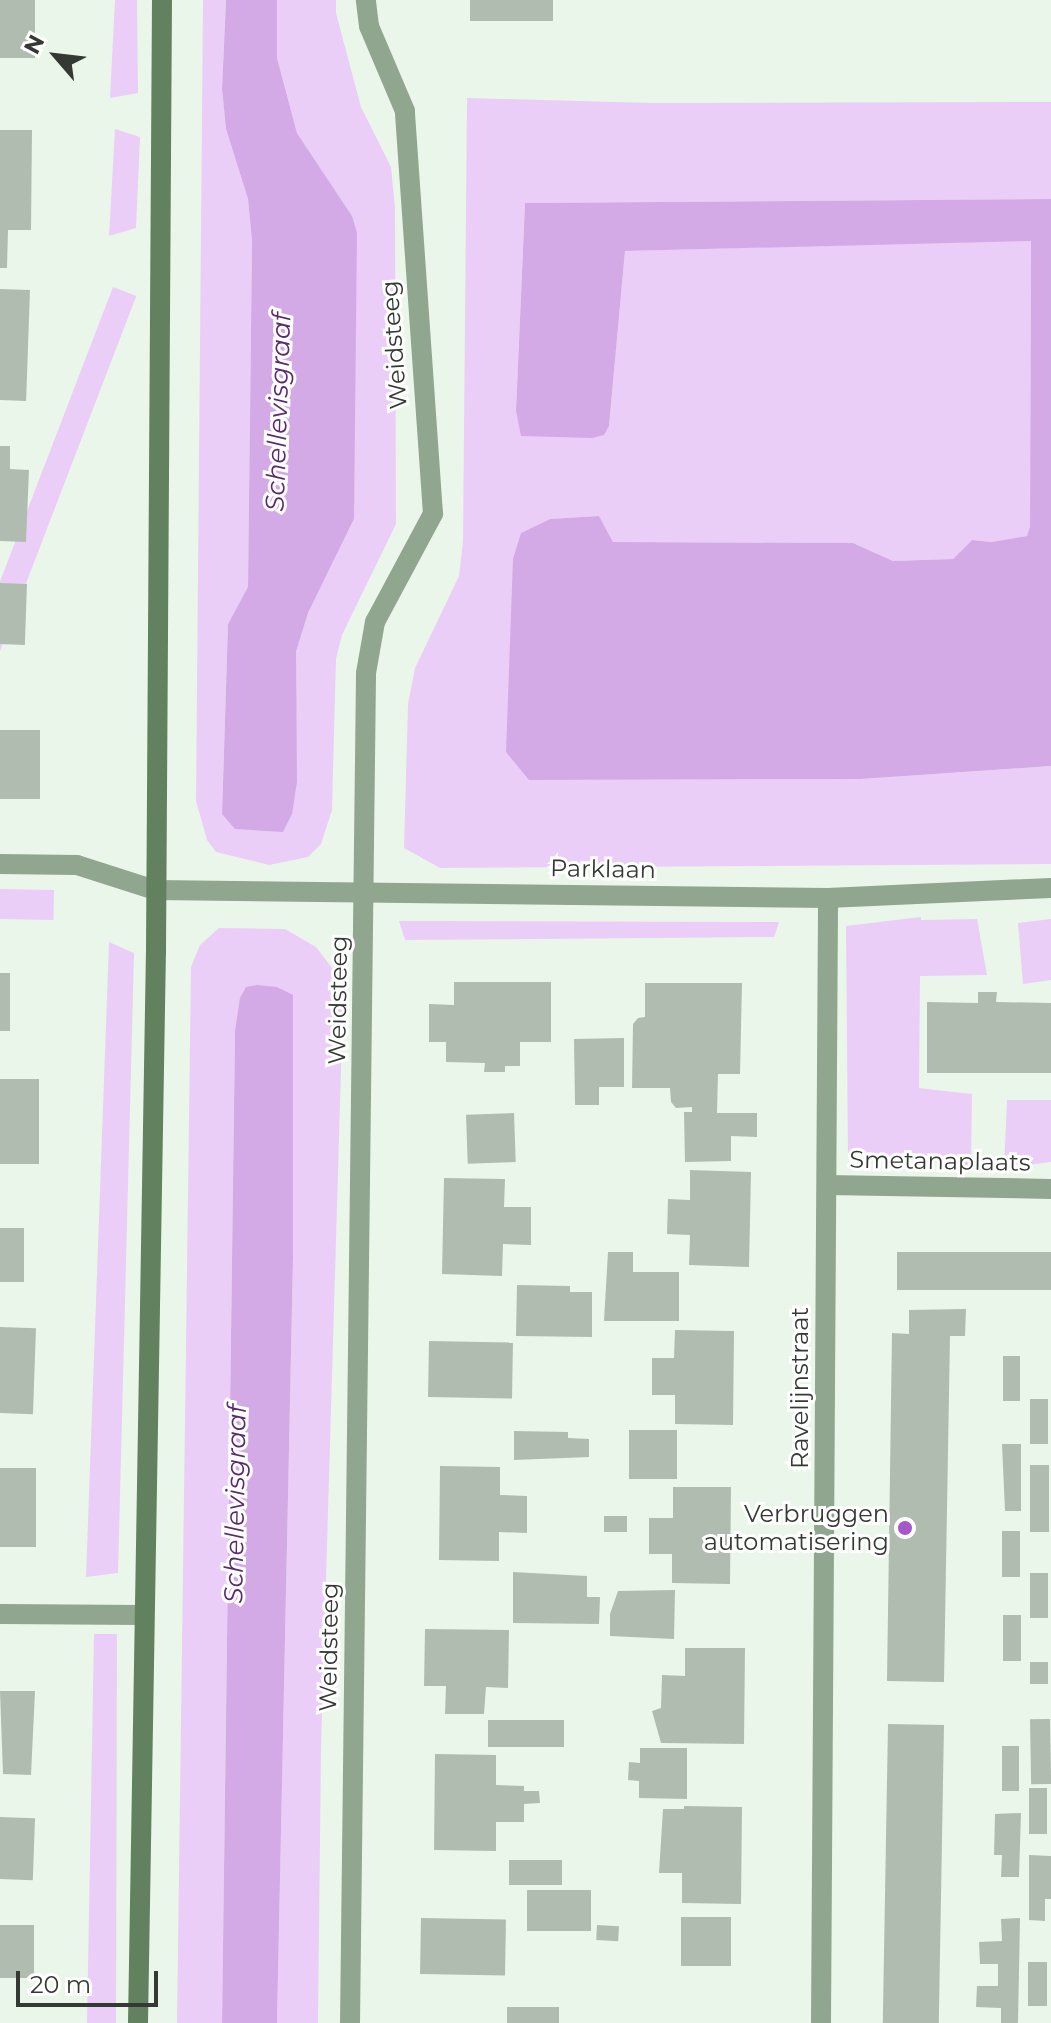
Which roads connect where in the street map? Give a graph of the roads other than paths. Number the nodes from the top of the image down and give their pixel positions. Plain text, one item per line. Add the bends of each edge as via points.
1 (162, 0) edge
2 (366, 0) edge
3 (0, 864) edge
4 (1051, 888) edge
5 (155, 890) junction
6 (365, 894) junction
7 (828, 898) junction
8 (827, 1185) junction
9 (1051, 1189) edge
10 (0, 1614) edge
11 (142, 1615) junction
12 (138, 2023) edge
13 (350, 2023) edge
14 (821, 2023) edge

1 - 5 street
2 - 6 street, Weidsteeg via 369,26 405,111 433,514 375,622 369,660
3 - 5 street, Parklaan via 77,865
4 - 7 street, Parklaan
5 - 6 street, Parklaan
5 - 11 street
6 - 7 street, Parklaan
6 - 13 street, Weidsteeg
7 - 8 street, Ravelijnstraat
8 - 9 street, Smetanaplaats
8 - 14 street, Ravelijnstraat
10 - 11 street
11 - 12 street

